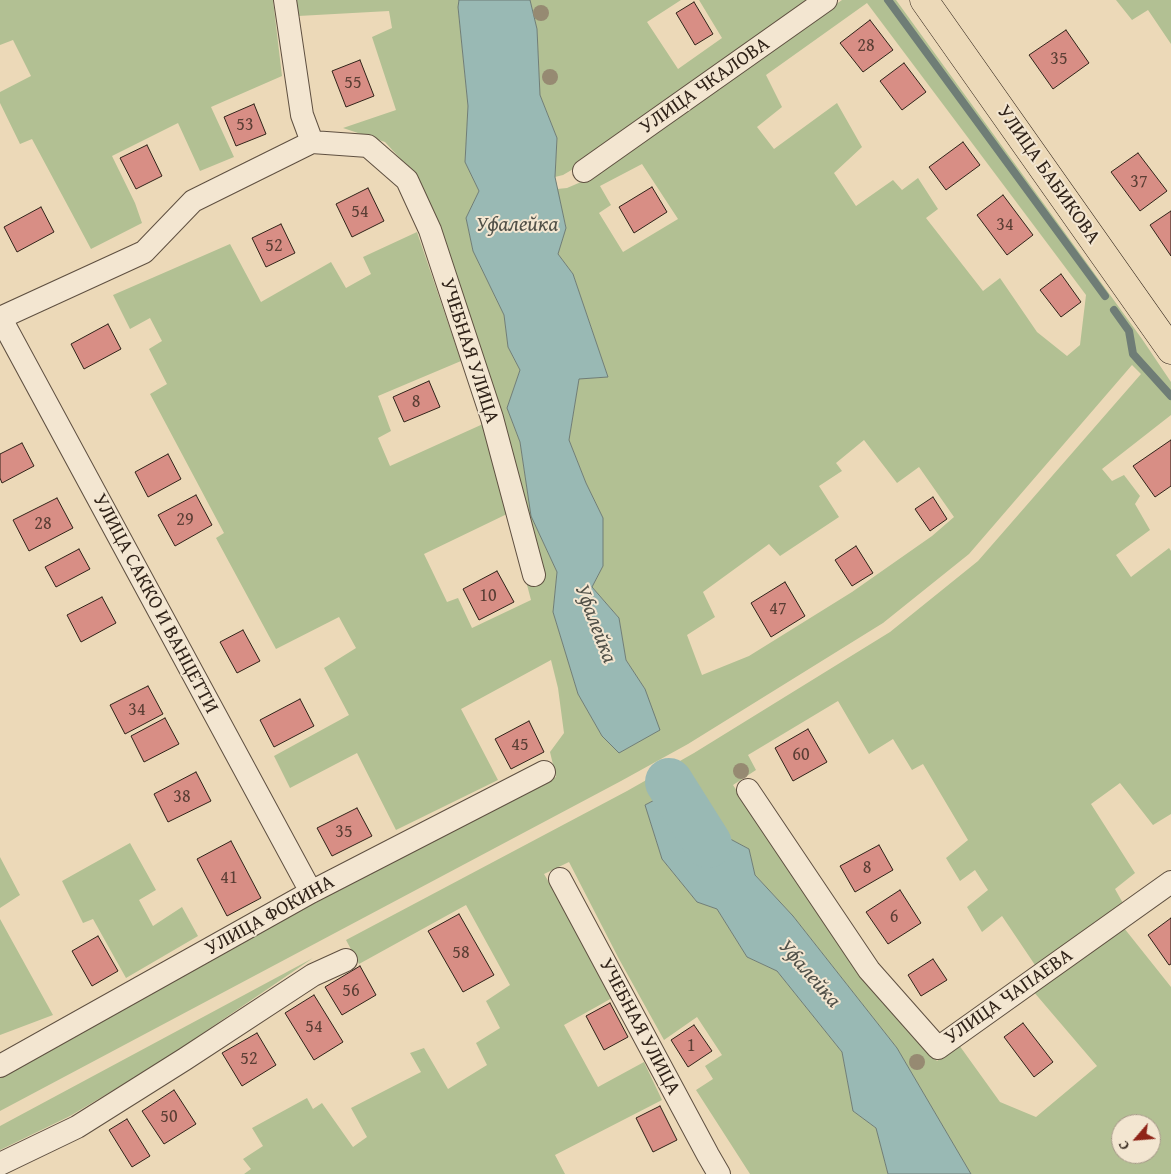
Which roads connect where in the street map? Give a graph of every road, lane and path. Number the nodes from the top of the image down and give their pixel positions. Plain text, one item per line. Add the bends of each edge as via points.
1 (285, 0) edge
2 (826, 0) edge
3 (924, 0) edge
4 (312, 142) junction
5 (584, 171) dead end
6 (0, 317) edge
7 (1171, 350) edge
8 (534, 575) dead end
9 (544, 772) dead end
10 (748, 790) dead end
11 (560, 879) dead end
12 (1171, 882) edge
13 (311, 892) junction
14 (346, 960) dead end
15 (0, 1066) edge
16 (0, 1164) edge
17 (719, 1174) edge

1 - 4 street via 302,115
2 - 5 street, УЛИЦА ЧКАЛОВА
3 - 7 main road, УЛИЦА БАБИКОВА
4 - 6 street via 193,200 144,252
4 - 8 street, УЧЕБНАЯ УЛИЦА via 368,146 407,180 430,230 492,418
6 - 13 street, УЛИЦА САККО И ВАНЦЕТТИ
9 - 13 street, УЛИЦА ФОКИНА
10 - 12 street, УЛИЦА ЧАПАЕВА via 869,970 938,1048
11 - 17 street, УЧЕБНАЯ УЛИЦА
13 - 15 street, УЛИЦА ФОКИНА
14 - 16 street via 313,976 77,1127

